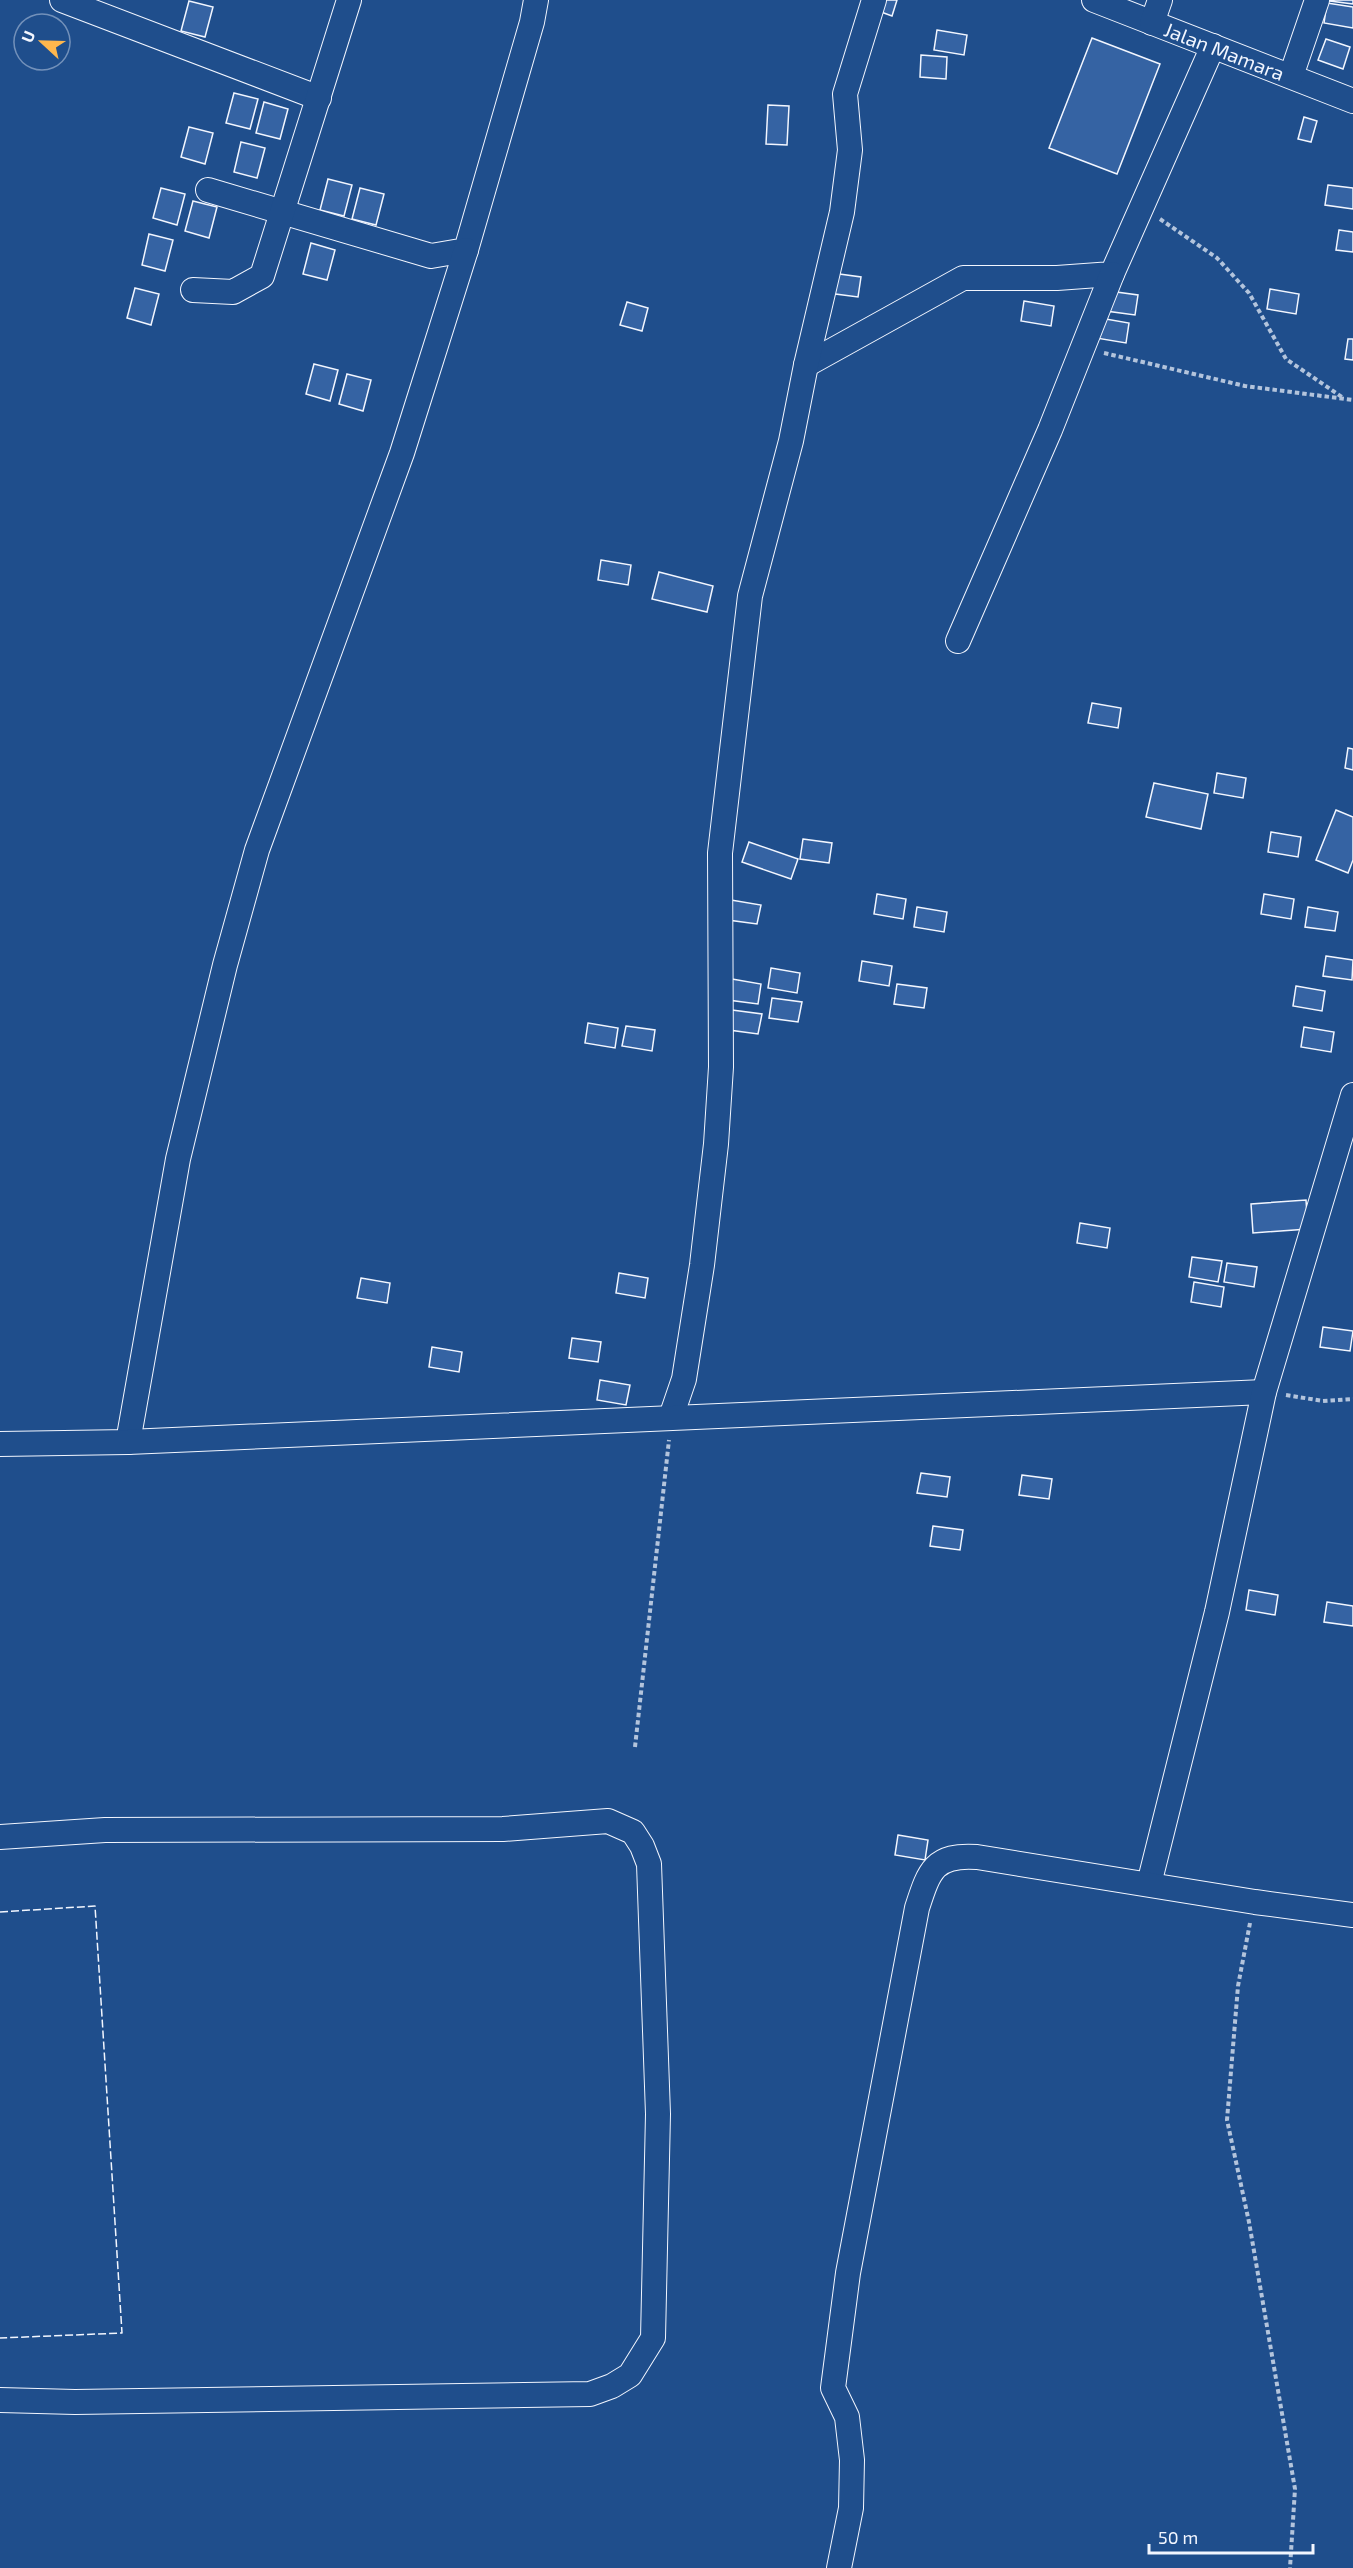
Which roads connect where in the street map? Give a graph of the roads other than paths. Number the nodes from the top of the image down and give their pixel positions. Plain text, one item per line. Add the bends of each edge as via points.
1 (62, 0) edge
2 (350, 0) edge
3 (536, 0) edge
4 (874, 0) edge
5 (1094, 0) edge
6 (1160, 0) edge
7 (1317, 0) edge
8 (1152, 23) junction
9 (1213, 46) junction
10 (1291, 76) junction
11 (320, 98) junction
12 (1353, 101) edge
13 (208, 190) dead end
14 (284, 213) junction
15 (466, 250) junction
16 (1112, 274) junction
17 (193, 290) dead end
18 (806, 364) junction
19 (958, 640) dead end
20 (1353, 1095) edge
21 (1264, 1392) junction
22 (671, 1418) junction
23 (128, 1442) junction
24 (0, 1444) edge
25 (0, 1837) edge
26 (1149, 1884) junction
27 (1353, 1915) edge
28 (0, 2400) edge
29 (839, 2568) edge

1 - 11 street
2 - 11 street
3 - 15 street
4 - 18 street via 845,94 850,150 842,212
5 - 8 street, Jalan Mamara
6 - 8 street
7 - 10 street
8 - 9 street, Jalan Mamara
9 - 10 street, Jalan Mamara
9 - 16 street
10 - 12 street, Jalan Mamara
11 - 14 street
13 - 14 street
14 - 15 street via 431,256
14 - 17 street via 262,276 233,292
15 - 23 street via 402,453 257,850 178,1159
16 - 18 street via 963,278
16 - 19 street
18 - 22 street via 745,627 720,853 721,1067 716,1144 684,1380
20 - 21 street
21 - 22 street
21 - 26 street via 1217,1612
22 - 23 street
23 - 24 street
25 - 28 street via 105,1830 502,1829 608,1821 633,1832 649,1864 658,2114 653,2338 630,2375 612,2386 590,2394
26 - 27 street
26 - 29 street via 957,1855 942,1861 927,1876 915,1919 844,2307 833,2388 847,2417 852,2460 852,2496

